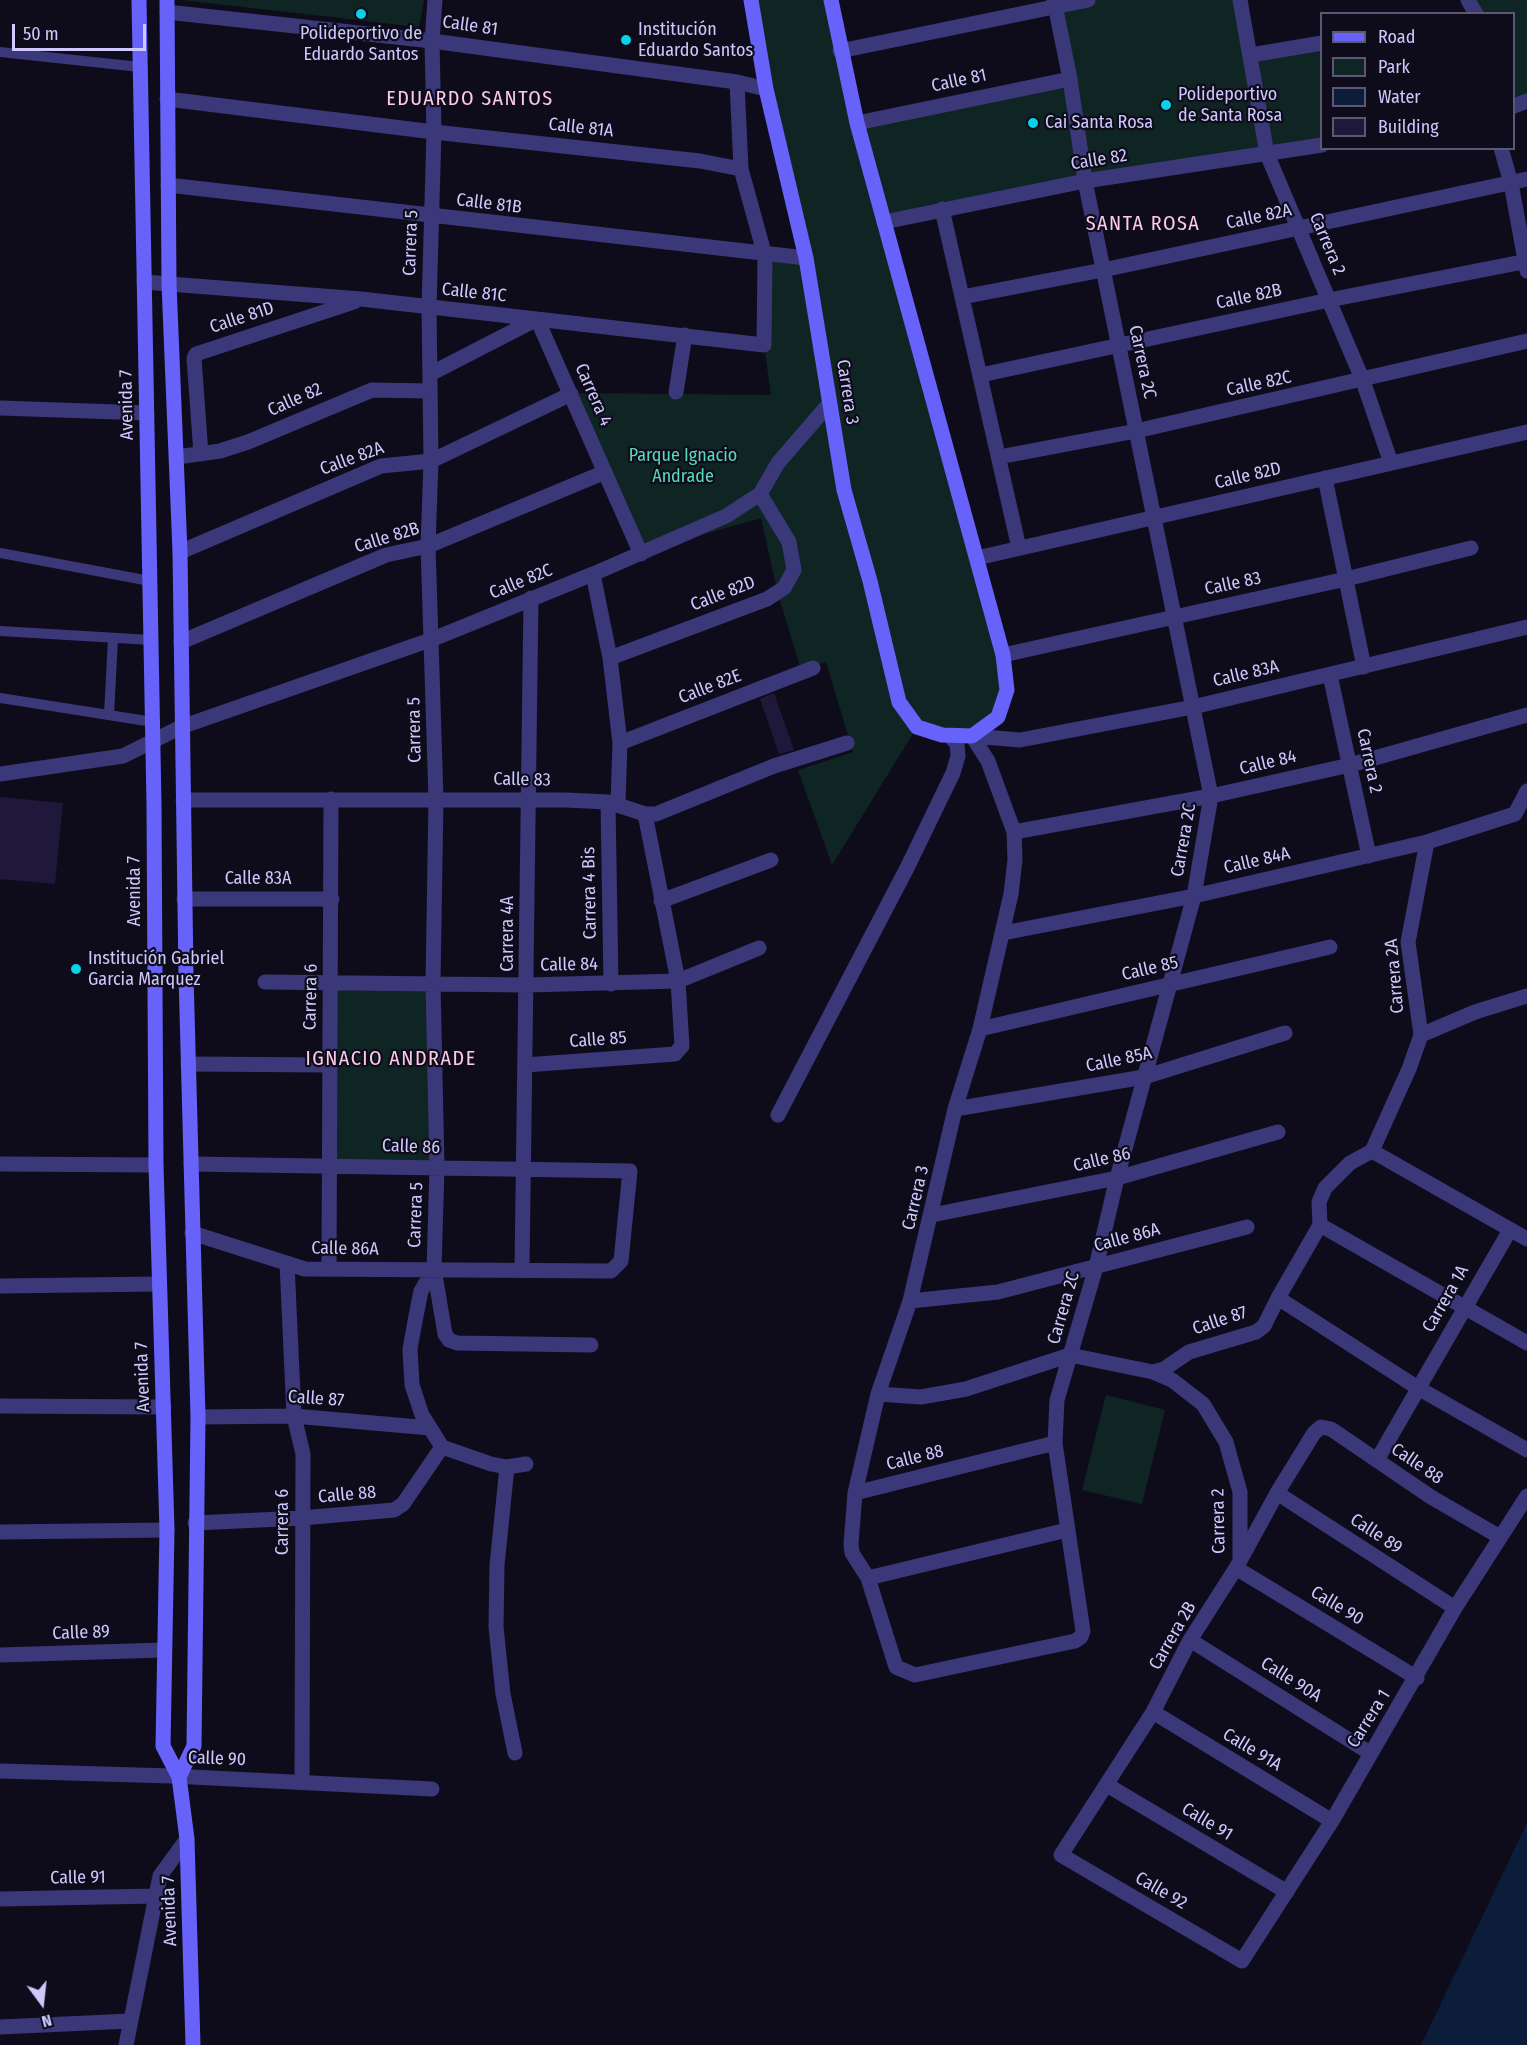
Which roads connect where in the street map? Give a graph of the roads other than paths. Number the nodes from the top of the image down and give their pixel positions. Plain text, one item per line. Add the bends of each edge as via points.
1 (139, 0) edge
2 (435, 0) edge
3 (751, 0) edge
4 (831, 0) edge
5 (1088, 0) edge
6 (1239, 0) edge
7 (1055, 3) edge
8 (167, 6) edge
9 (432, 41) junction
10 (1320, 43) edge
11 (840, 51) junction
12 (0, 52) edge
13 (1251, 56) junction
14 (140, 67) junction
15 (1070, 78) junction
16 (737, 82) junction
17 (766, 89) junction
18 (167, 99) junction
19 (856, 123) junction
20 (434, 132) junction
21 (1320, 145) edge
22 (1502, 150) edge
23 (1267, 154) junction
24 (741, 169) junction
25 (1527, 179) edge
26 (1085, 181) junction
27 (1511, 183) junction
28 (168, 185) junction
29 (942, 209) junction
30 (432, 217) junction
31 (885, 222) junction
32 (1300, 228) junction
33 (765, 256) junction
34 (806, 258) junction
35 (1526, 265) edge
36 (1104, 270) junction
37 (144, 282) junction
38 (169, 284) junction
39 (962, 297) junction
40 (361, 299) junction
41 (1329, 300) junction
42 (429, 307) junction
43 (537, 319) junction
44 (685, 335) junction
45 (1527, 341) edge
46 (1119, 346) junction
47 (429, 374) junction
48 (981, 375) junction
49 (1363, 381) junction
50 (430, 391) junction
51 (676, 392) dead end
52 (571, 394) junction
53 (829, 404) junction
54 (0, 408) edge
55 (147, 413) junction
56 (1136, 431) junction
57 (1527, 432) edge
58 (201, 454) junction
59 (177, 457) junction
60 (999, 457) junction
61 (431, 461) junction
62 (1391, 463) junction
63 (605, 472) junction
64 (1325, 478) junction
65 (760, 494) junction
66 (1154, 517) junction
67 (428, 546) junction
68 (1019, 548) junction
69 (1470, 548) dead end
70 (180, 552) junction
71 (0, 553) edge
72 (641, 554) junction
73 (977, 558) junction
74 (593, 574) junction
75 (1346, 579) junction
76 (150, 581) junction
77 (531, 598) junction
78 (1174, 617) junction
79 (1527, 627) edge
80 (0, 631) edge
81 (113, 638) junction
82 (433, 639) junction
83 (151, 640) junction
84 (181, 642) junction
85 (1003, 655) junction
86 (610, 658) junction
87 (1364, 667) junction
88 (813, 668) dead end
89 (1330, 675) junction
90 (0, 698) edge
91 (1193, 707) junction
92 (1527, 714) edge
93 (109, 715) junction
94 (153, 722) junction
95 (181, 727) junction
96 (950, 736) junction
97 (972, 736) junction
98 (153, 740) junction
99 (620, 743) junction
100 (847, 743) dead end
101 (1350, 765) junction
102 (0, 774) edge
103 (1527, 792) edge
104 (1211, 796) junction
105 (331, 799) junction
106 (436, 799) junction
107 (183, 800) junction
108 (527, 800) junction
109 (613, 803) junction
110 (645, 814) junction
111 (1014, 832) junction
112 (1427, 842) junction
113 (1369, 856) junction
114 (771, 860) dead end
115 (1194, 896) junction
116 (184, 899) junction
117 (332, 899) junction
118 (661, 901) junction
119 (1004, 933) junction
120 (1330, 947) dead end
121 (759, 948) dead end
122 (678, 981) junction
123 (265, 982) dead end
124 (331, 983) junction
125 (433, 983) junction
126 (611, 984) junction
127 (527, 985) junction
128 (1169, 985) junction
129 (1527, 996) edge
130 (980, 1029) junction
131 (1285, 1033) dead end
132 (1421, 1035) junction
133 (189, 1064) junction
134 (330, 1065) junction
135 (525, 1065) junction
136 (1144, 1077) junction
137 (956, 1109) junction
138 (778, 1115) dead end
139 (1278, 1132) dead end
140 (1372, 1151) junction
141 (0, 1164) edge
142 (191, 1164) junction
143 (329, 1164) junction
144 (156, 1165) junction
145 (437, 1167) junction
146 (524, 1170) junction
147 (1117, 1178) junction
148 (932, 1215) junction
149 (1320, 1225) junction
150 (1247, 1227) dead end
151 (1510, 1230) junction
152 (192, 1233) junction
153 (1527, 1239) edge
154 (287, 1263) junction
155 (1096, 1267) junction
156 (329, 1268) junction
157 (434, 1269) junction
158 (522, 1270) junction
159 (611, 1272) joint
160 (159, 1284) junction
161 (0, 1286) edge
162 (1278, 1298) junction
163 (910, 1301) junction
164 (1464, 1306) junction
165 (1527, 1342) edge
166 (591, 1346) dead end
167 (1070, 1355) junction
168 (1152, 1372) junction
169 (1418, 1388) junction
170 (878, 1394) junction
171 (0, 1406) edge
172 (164, 1407) junction
173 (294, 1416) junction
174 (198, 1417) junction
175 (430, 1428) junction
176 (1314, 1433) joint
177 (1055, 1443) junction
178 (442, 1447) junction
179 (1527, 1450) edge
180 (1377, 1460) junction
181 (526, 1464) dead end
182 (507, 1467) junction
183 (855, 1493) junction
184 (1276, 1493) junction
185 (1527, 1496) edge
186 (302, 1518) junction
187 (195, 1523) junction
188 (167, 1530) junction
189 (1067, 1530) junction
190 (0, 1532) edge
191 (1500, 1537) junction
192 (1238, 1565) junction
193 (868, 1578) junction
194 (1455, 1608) junction
195 (1190, 1640) junction
196 (163, 1650) junction
197 (0, 1654) edge
198 (896, 1667) joint
199 (1417, 1678) junction
200 (1153, 1712) junction
201 (515, 1753) dead end
202 (1370, 1753) junction
203 (0, 1771) edge
204 (179, 1777) junction
205 (302, 1782) junction
206 (1107, 1785) junction
207 (432, 1789) dead end
208 (1332, 1821) junction
209 (187, 1839) junction
210 (1060, 1855) joint
211 (1287, 1892) junction
212 (156, 1896) junction
213 (0, 1899) edge
214 (1242, 1961) joint
215 (130, 2021) junction
216 (0, 2027) edge
217 (126, 2045) edge
218 (194, 2045) edge

1 - 14 main road, Avenida 7
2 - 9 street, Carrera 5
3 - 17 main road, Carrera 3
4 - 11 main road
5 - 7 street
6 - 13 street, Carrera 2
7 - 11 street
7 - 15 street, Carrera 2C
8 - 9 street, Calle 81
8 - 18 main road
9 - 16 street, Calle 81
9 - 20 street, Carrera 5
10 - 13 street
11 - 19 main road
12 - 14 lane
13 - 23 street, Carrera 2
14 - 37 main road, Avenida 7
15 - 19 street, Calle 81
15 - 26 street, Carrera 2C
16 - 17 street, Calle 81
16 - 24 street
17 - 34 main road, Carrera 3
18 - 20 street, Calle 81A
18 - 28 main road
19 - 31 main road
20 - 24 street, Calle 81A via 700,160
20 - 30 street, Carrera 5
21 - 23 street, Calle 82
22 - 27 street
23 - 26 street, Calle 82
23 - 32 street, Carrera 2
24 - 33 street
25 - 27 street, Calle 82A
26 - 29 street, Calle 82
26 - 36 street, Carrera 2C
27 - 32 street, Calle 82A
27 - 35 street
28 - 30 street, Calle 81B
28 - 38 main road
29 - 31 street, Calle 82
29 - 39 street
30 - 33 street, Calle 81B
30 - 42 street, Carrera 5
31 - 73 main road
32 - 36 street, Calle 82A
32 - 41 street, Carrera 2
33 - 34 street, Calle 81B
33 - 44 street, Calle 81C via 764,345
34 - 53 main road, Carrera 3
35 - 41 street, Calle 82B
36 - 39 street, Calle 82A
36 - 46 street, Carrera 2C
37 - 38 street, Calle 81C
37 - 55 main road, Avenida 7
38 - 40 street, Calle 81C
38 - 59 main road
39 - 48 street
40 - 42 street, Calle 81C
40 - 58 street, Calle 81D via 196,354
41 - 46 street, Calle 82B
41 - 49 street, Carrera 2
42 - 43 street, Calle 81C
42 - 47 street, Carrera 5
43 - 44 street, Calle 81C
43 - 47 street
43 - 52 street, Carrera 4
44 - 51 street
45 - 49 street, Calle 82C
46 - 48 street, Calle 82B
46 - 56 street, Carrera 2C
47 - 50 street, Carrera 5
48 - 60 street
49 - 56 street, Calle 82C
49 - 62 street, Carrera 2
50 - 58 street, Calle 82 via 372,390 248,442
50 - 61 street, Carrera 5
52 - 61 street, Calle 82A
52 - 63 street, Carrera 4
53 - 65 street, Calle 82C via 778,463
53 - 96 main road, Carrera 3 via 844,490 899,702 917,727
54 - 55 street
55 - 76 main road, Avenida 7
56 - 60 street, Calle 82C
56 - 66 street, Carrera 2C
57 - 62 street, Calle 82D
58 - 59 street, Calle 82
59 - 70 main road
60 - 68 street
61 - 67 street, Carrera 5
61 - 70 street, Calle 82A via 381,466
62 - 64 street, Calle 82D
63 - 67 street, Calle 82B
63 - 72 street, Carrera 4
64 - 66 street, Calle 82D
64 - 75 street
65 - 72 street, Calle 82C via 726,516
65 - 86 street, Calle 82D via 789,542 794,570 784,588 767,599
66 - 68 street, Calle 82D
66 - 78 street, Carrera 2C
67 - 82 street, Carrera 5
67 - 84 street, Calle 82B via 386,555
68 - 73 street, Calle 82D
69 - 75 street, Calle 83
70 - 84 main road
71 - 76 lane
72 - 74 street, Calle 82C
73 - 85 main road
74 - 77 street, Calle 82C
74 - 86 street
75 - 78 street, Calle 83
75 - 87 street
76 - 83 main road, Avenida 7
77 - 82 street, Calle 82C
77 - 108 street, Carrera 4A
78 - 85 street, Calle 83
78 - 91 street, Carrera 2C
79 - 87 street, Calle 83A
80 - 81 lane
81 - 83 lane
81 - 93 lane
82 - 95 street, Calle 82C
82 - 106 street, Carrera 5
83 - 94 main road, Avenida 7
84 - 95 main road
85 - 97 main road via 1007,690 998,717
86 - 99 street
87 - 89 street, Calle 83A
88 - 99 street, Calle 82E
89 - 91 street, Calle 83A
89 - 101 street, Carrera 2
90 - 93 lane
91 - 97 street, Calle 83A via 1020,740
91 - 104 street, Carrera 2C
92 - 101 street, Calle 84
93 - 94 lane
94 - 98 main road, Avenida 7
95 - 98 street
95 - 107 main road
96 - 97 main road, Carrera 3
96 - 138 street via 957,744 958,756 953,773
97 - 111 street, Carrera 3 via 988,761
98 - 102 street via 123,756
98 - 144 main road, Avenida 7
99 - 109 street
100 - 110 street via 774,766 656,814
101 - 104 street, Calle 84
101 - 113 street, Carrera 2
103 - 112 street, Calle 84A via 1515,814
104 - 111 street, Calle 84
104 - 115 street, Carrera 2C
105 - 106 street, Calle 83
105 - 107 street, Calle 83
105 - 117 street, Carrera 6
106 - 108 street, Calle 83
106 - 125 street, Carrera 5
107 - 116 main road
108 - 109 street, Calle 83
108 - 127 street, Carrera 4A
109 - 110 street, Calle 83
109 - 126 street, Carrera 4 Bis
110 - 118 street
111 - 119 street, Carrera 3 via 1015,860
112 - 113 street, Calle 84A
112 - 132 street, Carrera 2A via 1408,942
113 - 115 street, Calle 84A
114 - 118 street
115 - 119 street, Calle 84A
115 - 128 street, Carrera 2C
116 - 117 street, Calle 83A
116 - 133 main road
117 - 124 street, Carrera 6
118 - 122 street
119 - 130 street, Carrera 3
120 - 128 street, Calle 85
121 - 122 street, Calle 84
122 - 126 street, Calle 84
122 - 135 street, Calle 85 via 682,1046 675,1054
123 - 124 street, Calle 84
124 - 125 street, Calle 84
124 - 134 street, Carrera 6
125 - 127 street, Calle 84
125 - 145 street, Carrera 5
126 - 127 street, Calle 84
127 - 135 street, Carrera 4A
128 - 130 street, Calle 85
128 - 136 street, Carrera 2C
129 - 132 street
130 - 137 street, Carrera 3
131 - 136 street, Calle 85A
132 - 140 street
133 - 134 street
133 - 142 main road
134 - 143 street, Carrera 6
135 - 146 street, Carrera 4A
136 - 137 street, Calle 85A
136 - 147 street, Carrera 2C
137 - 148 street, Carrera 3
139 - 147 street, Calle 86
140 - 149 street via 1350,1162 1325,1188 1319,1202
140 - 151 street
141 - 144 street
142 - 143 street, Calle 86
142 - 152 main road
143 - 145 street, Calle 86
143 - 156 street, Carrera 6
144 - 160 main road, Avenida 7
145 - 146 street, Calle 86
145 - 157 street, Carrera 5
146 - 158 street, Carrera 4A
146 - 159 street, Calle 86 via 630,1171 621,1261
147 - 148 street, Calle 86
147 - 155 street, Carrera 2C
148 - 163 street, Carrera 3
149 - 162 street
149 - 164 street
150 - 155 street, Calle 86A
151 - 153 street
151 - 164 street, Carrera 1A
152 - 154 street, Calle 86A
152 - 174 main road
154 - 156 street, Calle 86A via 305,1269
154 - 173 street, Carrera 6
155 - 163 street, Calle 86A via 998,1292
155 - 167 street, Carrera 2C
156 - 157 street, Calle 86A
157 - 158 street, Calle 86A
157 - 166 street via 449,1340
157 - 175 street, Carrera 5 via 422,1291 410,1348 416,1402
158 - 159 street, Calle 86A
160 - 161 street
160 - 172 main road, Avenida 7
162 - 168 street, Calle 87 via 1264,1326 1256,1332 1189,1352 1164,1369
162 - 169 street
163 - 170 street, Carrera 3
164 - 165 street
164 - 169 street, Carrera 1A
167 - 168 street
167 - 170 street via 966,1389 921,1397
167 - 177 street, Carrera 2C via 1057,1400
168 - 192 street, Carrera 2 via 1172,1380 1203,1404 1226,1442 1240,1492
169 - 179 street
169 - 180 street, Carrera 1A
170 - 183 street, Carrera 3
171 - 172 street
172 - 188 main road, Avenida 7
173 - 174 street, Calle 87
173 - 175 street, Calle 87
173 - 186 street, Carrera 6 via 303,1454
174 - 187 main road
175 - 178 street, Carrera 5
176 - 180 street, Calle 88 via 1322,1427 1331,1429
176 - 184 street, Carrera 2B
177 - 183 street, Calle 88
177 - 189 street, Carrera 2C
178 - 182 street
178 - 186 street, Calle 88 via 403,1504 394,1510
180 - 191 street, Calle 88
181 - 182 street
182 - 201 street via 497,1565 496,1627 503,1694
183 - 193 street, Carrera 3 via 852,1553
184 - 192 street, Carrera 2B
184 - 194 street, Calle 89
185 - 191 street, Carrera 1
186 - 187 street, Calle 88
186 - 205 street, Carrera 6
187 - 204 main road via 194,1746
188 - 190 street
188 - 196 main road, Avenida 7
189 - 193 street
189 - 198 street, Carrera 2C via 1083,1631 1075,1641 915,1675
191 - 194 street, Carrera 1
192 - 195 street, Carrera 2B
192 - 199 street, Calle 90
193 - 198 street, Carrera 3
194 - 199 street, Carrera 1
195 - 200 street, Carrera 2B
195 - 202 street, Calle 90A
196 - 197 street, Calle 89
196 - 204 main road, Avenida 7 via 163,1746
199 - 202 street, Carrera 1
200 - 206 street, Carrera 2B
200 - 208 street, Calle 91A
202 - 208 street, Carrera 1
203 - 204 street, Calle 90
204 - 205 street, Calle 90
204 - 209 main road, Avenida 7
205 - 207 street, Calle 90
206 - 210 street, Carrera 2B
206 - 211 street, Calle 91
208 - 211 street, Carrera 1
209 - 212 street via 160,1876
209 - 218 main road, Avenida 7
210 - 214 street, Calle 92
211 - 214 street, Carrera 1
212 - 213 street, Calle 91
212 - 215 street
215 - 216 street
215 - 217 street

